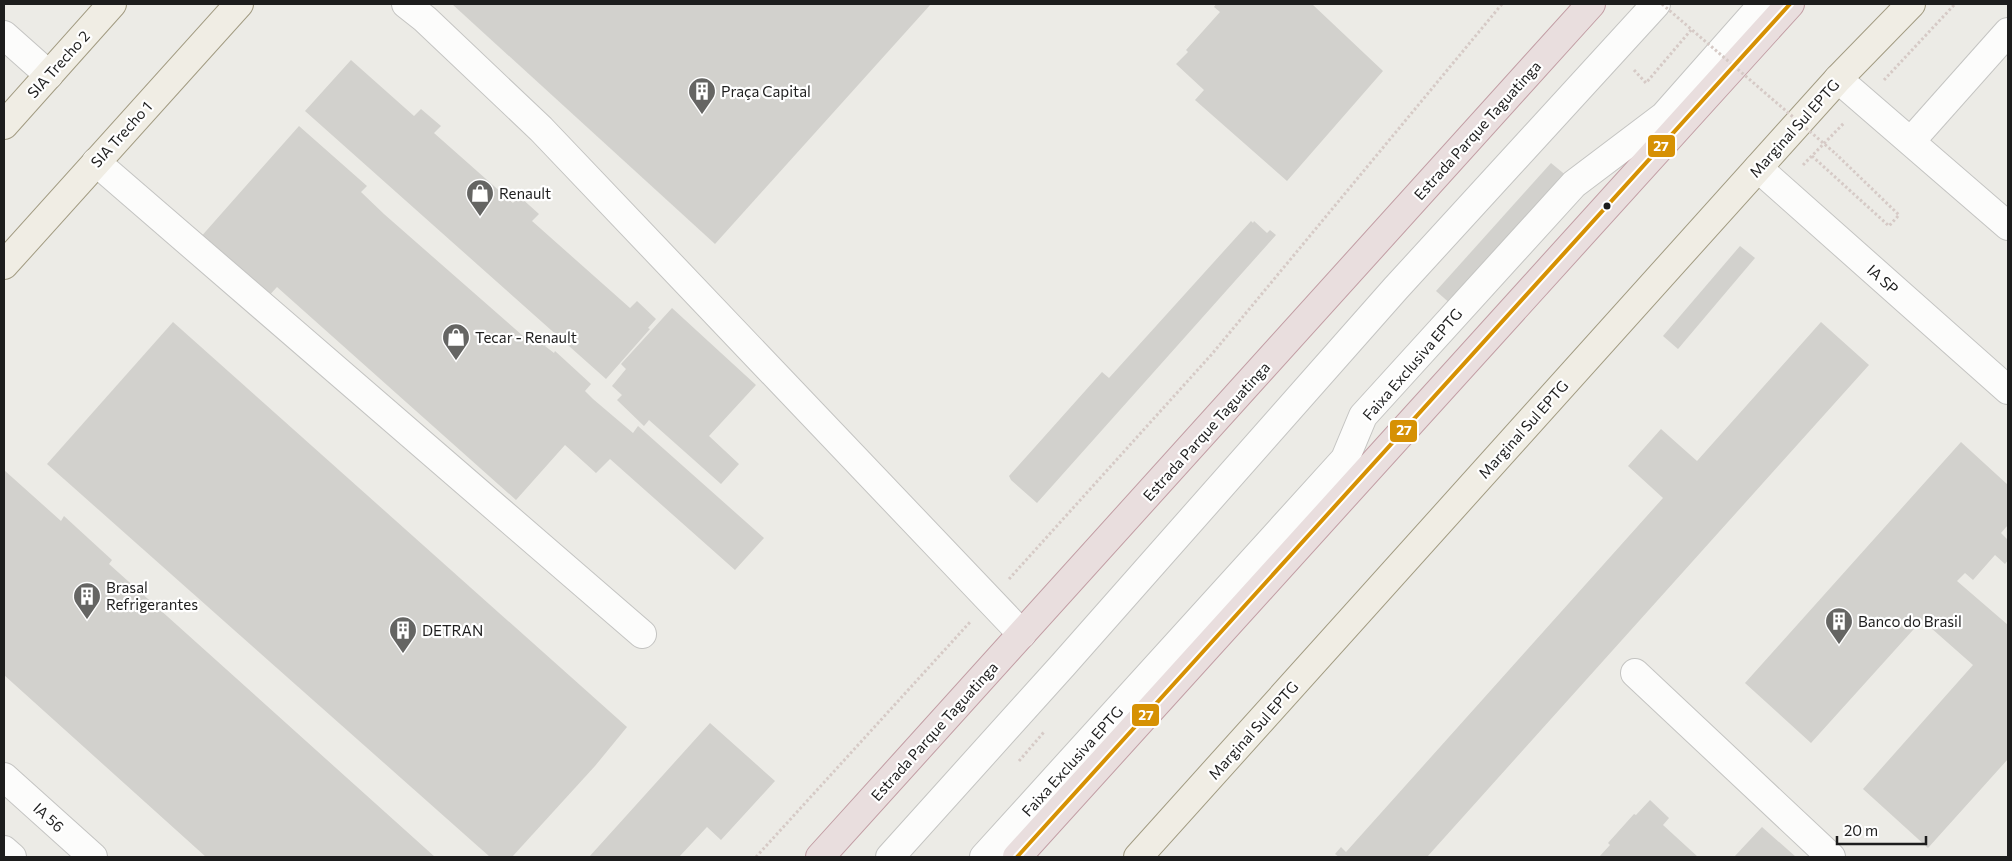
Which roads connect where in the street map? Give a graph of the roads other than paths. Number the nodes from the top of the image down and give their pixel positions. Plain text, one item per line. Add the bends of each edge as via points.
1 (112, 4) edge
2 (239, 4) edge
3 (406, 4) edge
4 (1591, 4) edge
5 (1656, 4) edge
6 (1763, 4) edge
7 (1790, 4) edge
8 (1911, 4) edge
9 (2008, 32) edge
10 (4, 35) edge
11 (49, 75) junction
12 (1838, 79) junction
13 (4, 125) edge
14 (1911, 141) junction
15 (96, 162) junction
16 (1758, 168) junction
17 (2008, 226) edge
18 (4, 264) edge
19 (2008, 390) edge
20 (642, 634) dead end
21 (1022, 634) junction
22 (1635, 673) dead end
23 (4, 777) edge
24 (4, 850) edge
25 (12, 857) edge
26 (93, 857) edge
27 (820, 857) edge
28 (890, 857) edge
29 (984, 857) edge
30 (1016, 857) edge
31 (1138, 857) edge
32 (1831, 857) edge

1 - 11 main road, SIA Trecho 2
2 - 15 main road, SIA Trecho 1
3 - 21 street via 541,128
4 - 21 highway, Estrada Parque Taguatinga
5 - 28 street via 1396,288
6 - 29 street, Faixa Exclusiva EPTG via 1664,116 1574,184 1364,416 1344,459
7 - 30 highway
8 - 12 main road, Marginal Sul EPTG
9 - 14 street
10 - 11 street
11 - 13 main road, SIA Trecho 2
12 - 14 street
12 - 16 main road, Marginal Sul EPTG
14 - 17 street
15 - 18 main road, SIA Trecho 1
15 - 20 street
16 - 19 street, IA SP
16 - 31 main road, Marginal Sul EPTG
21 - 27 highway, Estrada Parque Taguatinga
22 - 32 street
23 - 26 street, IA 56
24 - 25 street

